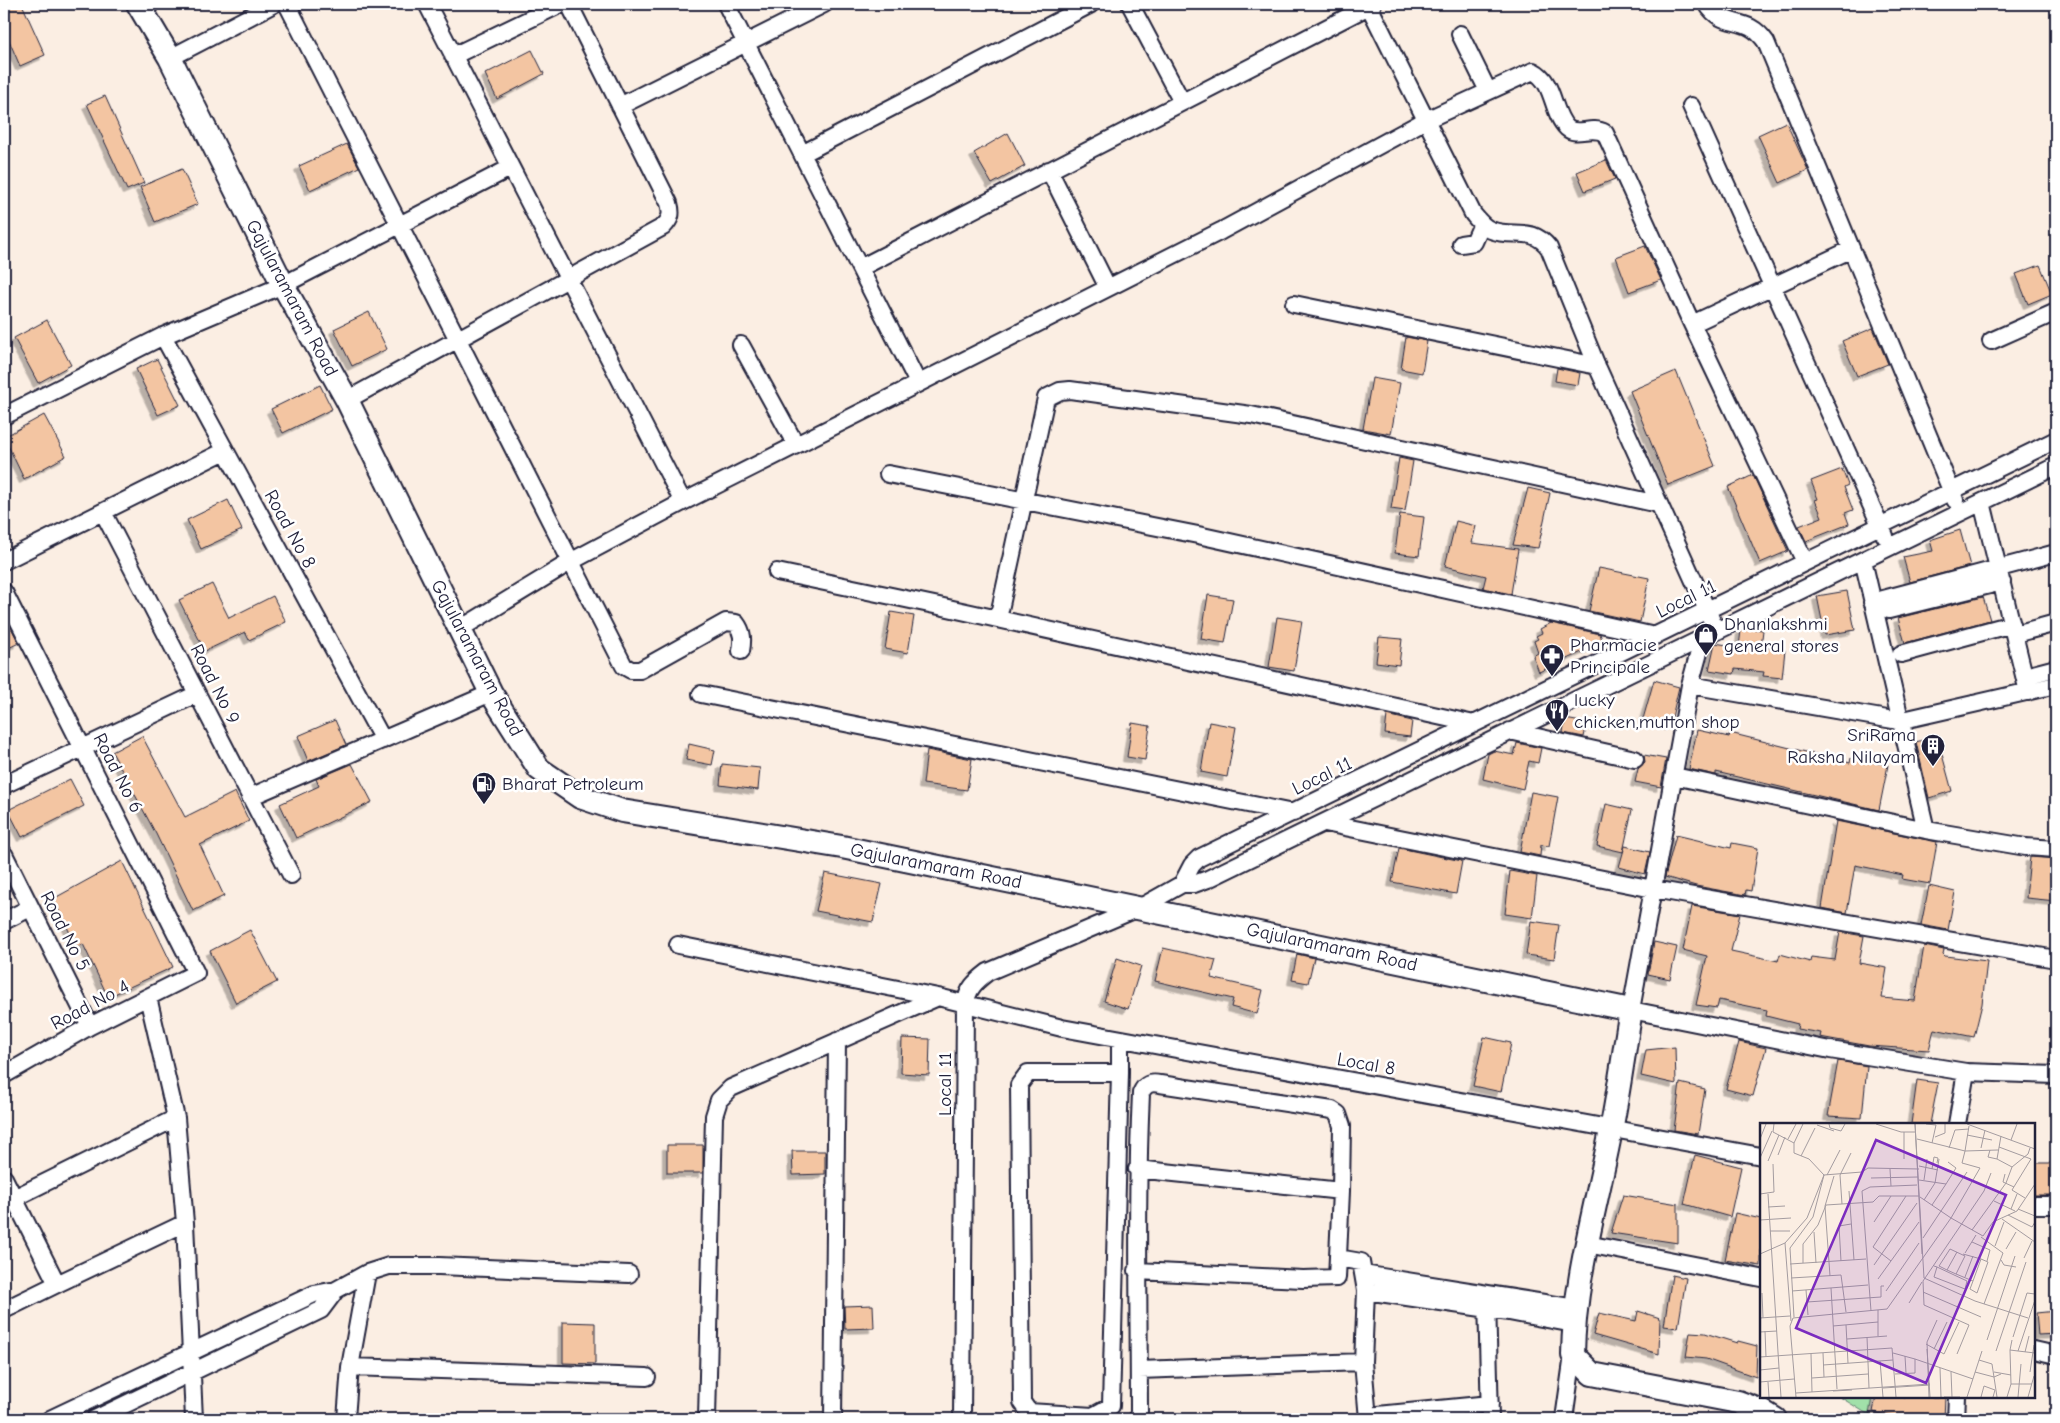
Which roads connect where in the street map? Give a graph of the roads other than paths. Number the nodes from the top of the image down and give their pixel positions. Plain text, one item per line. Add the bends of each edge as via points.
1 (138, 4) edge
2 (274, 4) edge
3 (287, 4) edge
4 (427, 4) edge
5 (561, 4) edge
6 (569, 4) edge
7 (726, 4) edge
8 (824, 4) edge
9 (1091, 4) edge
10 (1130, 4) edge
11 (1370, 4) edge
12 (1706, 4) edge
13 (1460, 34) dead end
14 (746, 43) junction
15 (453, 56) junction
16 (170, 58) junction
17 (1488, 91) junction
18 (1182, 102) junction
19 (620, 106) junction
20 (1691, 106) dead end
21 (1426, 120) junction
22 (802, 154) junction
23 (510, 168) junction
24 (1049, 170) junction
25 (401, 224) junction
26 (1482, 224) junction
27 (1461, 244) dead end
28 (1850, 250) junction
29 (860, 268) junction
30 (568, 280) junction
31 (283, 284) junction
32 (1107, 286) junction
33 (1772, 286) junction
34 (1294, 304) dead end
35 (2056, 312) edge
36 (1692, 324) junction
37 (162, 336) junction
38 (457, 340) junction
39 (1991, 341) dead end
40 (741, 345) dead end
41 (1597, 366) junction
42 (918, 383) junction
43 (347, 400) junction
44 (4, 416) edge
45 (2055, 444) edge
46 (796, 445) junction
47 (225, 451) junction
48 (2056, 466) edge
49 (888, 474) dead end
50 (1952, 492) junction
51 (682, 502) junction
52 (1024, 502) junction
53 (1982, 502) junction
54 (1658, 504) junction
55 (103, 512) junction
56 (1960, 513) junction
57 (1880, 526) junction
58 (1891, 547) junction
59 (2056, 554) edge
60 (1863, 560) junction
61 (4, 561) edge
62 (570, 562) junction
63 (1805, 562) junction
64 (777, 572) dead end
65 (2000, 575) junction
66 (4, 592) edge
67 (1872, 602) junction
68 (1707, 610) junction
69 (1889, 610) dead end
70 (998, 619) junction
71 (2056, 623) edge
72 (460, 629) junction
73 (2013, 629) junction
74 (1710, 635) junction
75 (1655, 636) junction
76 (741, 651) dead end
77 (1901, 654) dead end
78 (2056, 668) edge
79 (2027, 684) junction
80 (2056, 684) edge
81 (1690, 685) junction
82 (492, 693) junction
83 (197, 694) junction
84 (700, 694) dead end
85 (1536, 694) junction
86 (1546, 715) junction
87 (1899, 721) junction
88 (1474, 724) junction
89 (1510, 731) junction
90 (383, 740) junction
91 (82, 748) junction
92 (1636, 759) dead end
93 (1674, 776) junction
94 (4, 785) edge
95 (1349, 786) junction
96 (250, 797) junction
97 (1360, 806) junction
98 (1293, 813) junction
99 (1325, 823) junction
100 (1926, 830) junction
101 (2056, 849) edge
102 (4, 854) edge
103 (291, 876) dead end
104 (1182, 884) junction
105 (1653, 889) junction
106 (1141, 907) junction
107 (30, 908) junction
108 (4, 921) edge
109 (678, 945) dead end
110 (2056, 959) edge
111 (196, 973) joint
112 (148, 997) junction
113 (938, 997) junction
114 (965, 1005) junction
115 (1631, 1010) junction
116 (90, 1026) junction
117 (1120, 1039) junction
118 (836, 1042) junction
119 (1966, 1072) junction
120 (1120, 1073) junction
121 (4, 1075) edge
122 (2056, 1075) edge
123 (176, 1118) junction
124 (1957, 1123) edge
125 (1612, 1129) junction
126 (1760, 1156) edge
127 (1137, 1169) junction
128 (4, 1178) edge
129 (1341, 1191) junction
130 (14, 1198) junction
131 (2056, 1204) edge
132 (2035, 1205) edge
133 (185, 1223) junction
134 (1587, 1244) junction
135 (1338, 1258) junction
136 (1137, 1271) junction
137 (367, 1273) junction
138 (629, 1274) dead end
139 (1363, 1274) junction
140 (1760, 1278) edge
141 (56, 1284) junction
142 (336, 1290) junction
143 (1366, 1291) junction
144 (1487, 1301) junction
145 (4, 1310) edge
146 (1575, 1316) junction
147 (2035, 1350) edge
148 (191, 1352) junction
149 (1573, 1355) junction
150 (2056, 1355) edge
151 (1363, 1362) junction
152 (350, 1367) junction
153 (1139, 1370) junction
154 (192, 1373) junction
155 (647, 1377) dead end
156 (1957, 1398) edge
157 (1490, 1412) edge
158 (1368, 1418) edge
159 (50, 1419) edge
160 (95, 1419) edge
161 (194, 1419) edge
162 (346, 1419) edge
163 (707, 1419) edge
164 (833, 1419) edge
165 (962, 1419) edge
166 (1139, 1419) edge
167 (1564, 1419) edge
168 (1775, 1419) edge
169 (1956, 1419) edge

1 - 16 main road, Gajularamaram Road
2 - 16 street
3 - 25 street
4 - 15 street
5 - 15 street
6 - 19 street
7 - 14 street
8 - 14 street
9 - 22 street
10 - 18 street
11 - 18 street
11 - 21 street
12 - 28 street via 1724,20 1748,24 1766,42
13 - 17 street
14 - 19 street
14 - 22 street
15 - 23 street
16 - 31 main road, Gajularamaram Road
17 - 21 street
17 - 36 street via 1533,72 1545,81 1569,130 1593,129 1605,134
18 - 24 street
19 - 30 street via 672,212 663,227
20 - 33 street
21 - 26 street via 1473,214
21 - 32 street via 1221,231
22 - 29 street
23 - 25 street
23 - 30 street
24 - 29 street
24 - 32 street
25 - 31 street
25 - 38 street
26 - 27 street via 1474,242
26 - 41 street via 1491,230 1542,238
28 - 33 street
28 - 50 street
29 - 42 street
30 - 38 street
30 - 51 street
31 - 37 street
31 - 43 main road, Gajularamaram Road
32 - 42 street
33 - 36 street
33 - 57 street
34 - 41 street
35 - 39 street
36 - 63 street
37 - 44 street
37 - 47 street, Road No 8
38 - 43 street
38 - 62 street
40 - 46 street
41 - 54 street
42 - 46 street
43 - 72 main road, Gajularamaram Road
45 - 50 street, Local 11
46 - 51 street
47 - 55 street
47 - 90 street, Road No 8
48 - 53 street, Local 11
49 - 52 street
50 - 56 street
50 - 57 street, Local 11
51 - 62 street
52 - 54 street via 1046,398 1070,390 1251,415
52 - 70 street
52 - 75 street via 1207,537
53 - 56 street, Local 11
53 - 65 street
54 - 68 street
55 - 61 street
55 - 83 street, Road No 9
56 - 58 street, Local 11
57 - 58 street
57 - 63 street, Local 11
58 - 60 street, Local 11
59 - 65 street
60 - 67 street
60 - 74 street, Local 11
62 - 72 street
62 - 76 street via 624,666 631,670 640,670 726,622 736,623 740,628 743,639
63 - 68 street, Local 11
64 - 70 street
65 - 67 street
65 - 69 street
65 - 73 street
66 - 91 street, Road No 6
67 - 87 street
68 - 74 street
68 - 75 street, Local 11
70 - 88 street
71 - 73 street
72 - 82 main road, Gajularamaram Road
73 - 77 street
73 - 79 street
74 - 81 street
74 - 86 street, Local 11
75 - 85 street, Local 11
78 - 79 street
79 - 80 street
79 - 87 street
81 - 87 street
81 - 93 street
82 - 90 street
82 - 106 main road, Gajularamaram Road via 539,769 580,798 622,811 842,846
83 - 91 street
83 - 96 street, Road No 9
84 - 98 street
85 - 86 street
85 - 88 street, Local 11
86 - 89 street, Local 11
87 - 100 street
88 - 95 street, Local 11
89 - 92 street
89 - 97 street, Local 11
90 - 96 street
91 - 94 street
91 - 111 street, Road No 6
93 - 100 street
93 - 105 street
95 - 97 street
95 - 98 street, Local 11
96 - 103 street, Road No 9
97 - 99 street, Local 11
98 - 104 street, Local 11 via 1198,858
99 - 104 street, Local 11 via 1208,879
99 - 105 street
100 - 101 street
102 - 107 street, Road No 5
104 - 106 street, Local 11
105 - 110 street
105 - 115 street
106 - 114 street, Local 11 via 988,972 968,991
106 - 115 main road, Gajularamaram Road
107 - 108 street
107 - 116 street, Road No 5
109 - 113 street, Local 8
111 - 112 street, Road No 4
112 - 116 street, Road No 4
112 - 123 street
113 - 114 street, Local 8
113 - 118 street
114 - 117 street, Local 8
114 - 165 street, Local 11
115 - 119 street via 1830,1050
115 - 125 main road
116 - 121 street, Road No 4
117 - 120 street
117 - 125 street, Local 8
118 - 163 street via 731,1088 719,1100 714,1116
118 - 164 street
119 - 122 street
119 - 124 street
120 - 120 street via 1111,1406 1093,1416 1029,1412 1022,1402 1019,1085 1028,1073
123 - 130 street
123 - 133 street
125 - 126 street, Local 8
125 - 134 main road
127 - 129 street
127 - 129 street via 1141,1093 1144,1086 1152,1083 1332,1110 1338,1114 1342,1126
127 - 136 street
128 - 130 street
129 - 135 street
130 - 141 street
131 - 132 street
133 - 141 street
133 - 148 street
134 - 140 street
134 - 146 main road
135 - 136 street via 1337,1278
135 - 139 street via 1361,1262
136 - 153 street
137 - 138 street via 389,1266 439,1266
137 - 142 street
137 - 152 street
139 - 143 street
139 - 144 street
141 - 145 street
142 - 148 street via 314,1294
142 - 154 street via 321,1310
143 - 144 street
143 - 151 street
144 - 146 street
144 - 157 street
146 - 149 main road
147 - 150 street
148 - 154 street
148 - 159 street
149 - 167 street
149 - 168 main road via 1592,1374 1738,1402 1762,1410
151 - 153 street
151 - 158 street
152 - 155 street
152 - 162 street
153 - 166 street
154 - 160 street
154 - 161 street
156 - 169 street
157 - 158 street

